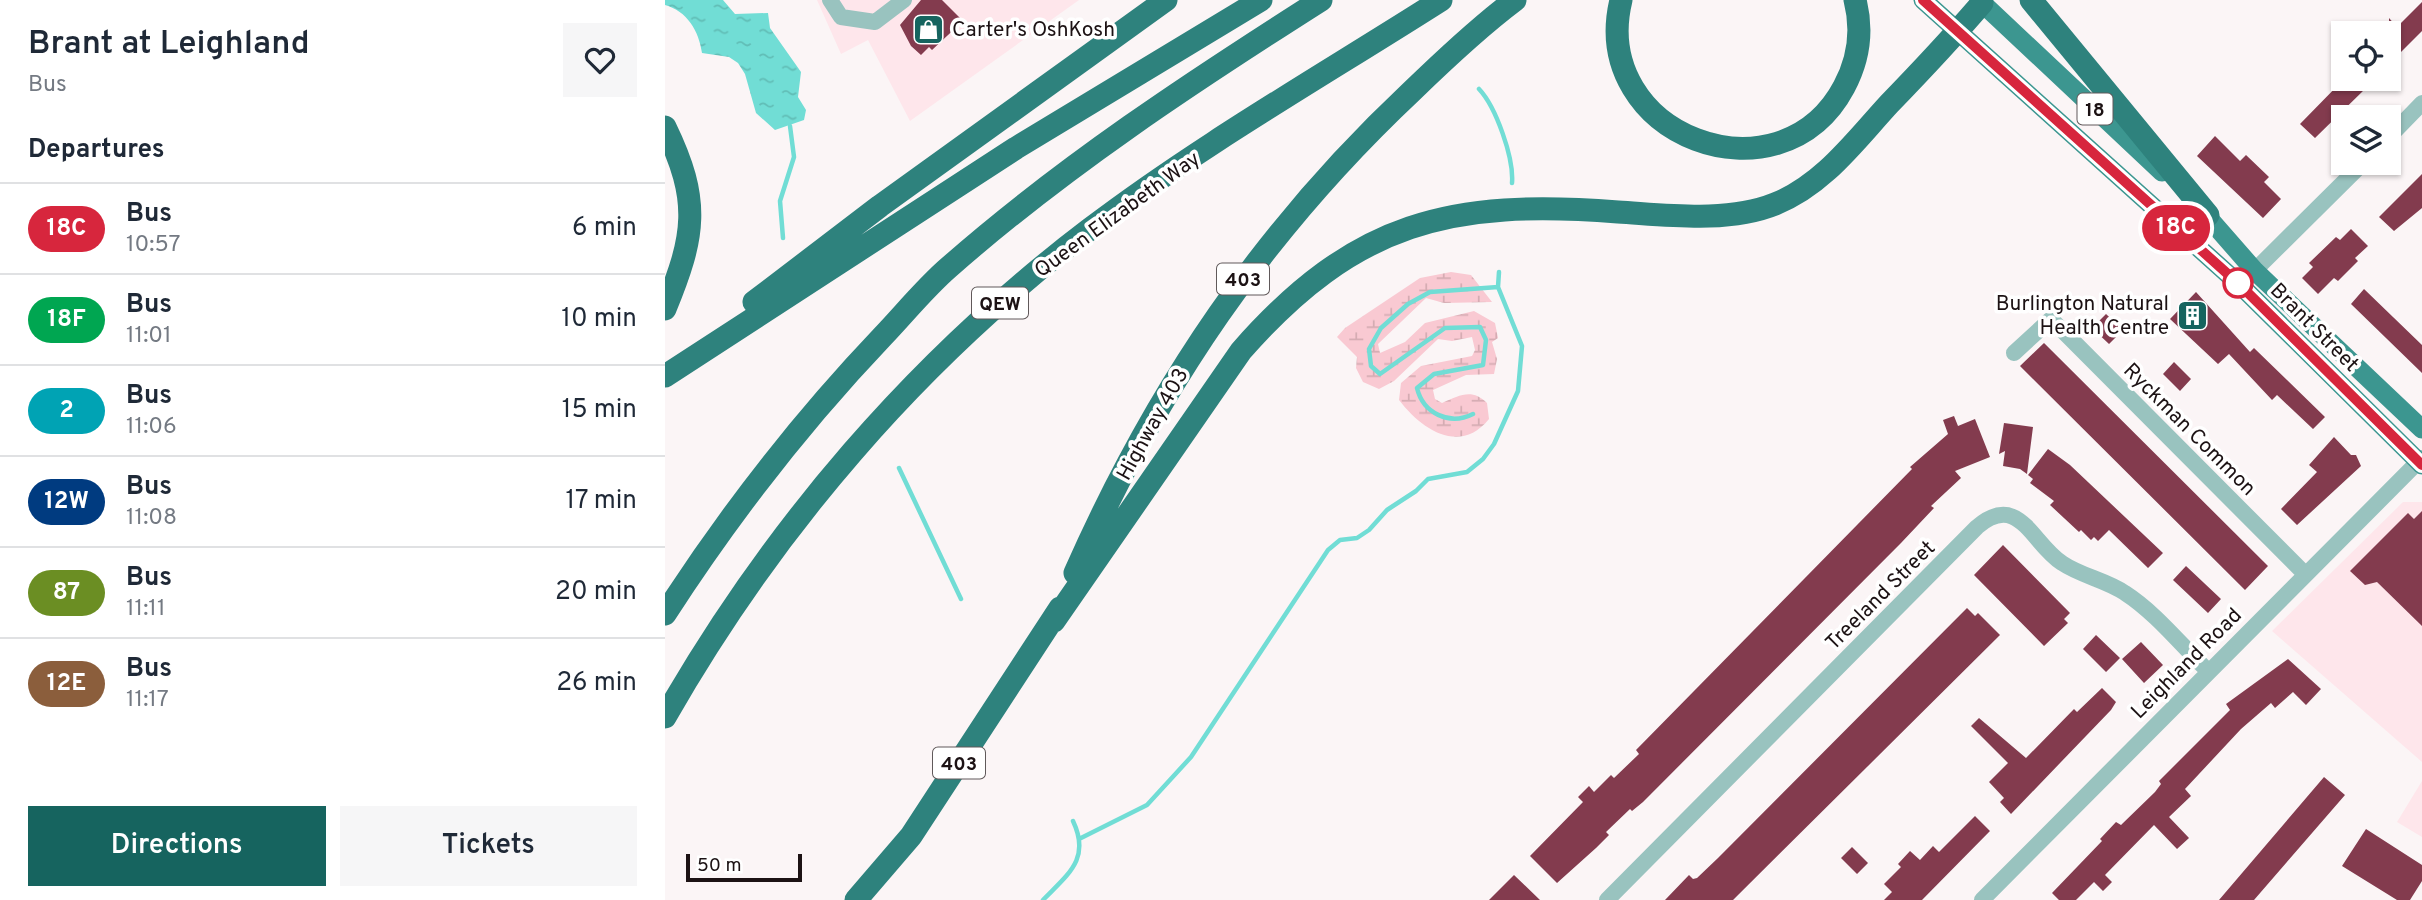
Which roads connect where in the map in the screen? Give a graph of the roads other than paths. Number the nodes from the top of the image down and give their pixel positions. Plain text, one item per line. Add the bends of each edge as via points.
1 (830, 0) edge
2 (904, 0) edge
3 (1261, 0) edge
4 (1321, 0) edge
5 (1441, 0) edge
6 (1515, 0) edge
7 (1621, 0) edge
8 (1856, 0) edge
9 (1923, 0) edge
10 (2031, 0) edge
11 (1980, 1) edge
12 (1162, 2) edge
13 (1958, 30) junction
14 (2422, 103) edge
15 (2401, 125) edge
16 (665, 127) edge
17 (2351, 175) edge
18 (2208, 215) junction
19 (2255, 271) junction
20 (2240, 285) junction
21 (665, 309) edge
22 (2014, 353) dead end
23 (665, 376) edge
24 (2422, 429) edge
25 (2421, 461) edge
26 (2305, 574) junction
27 (665, 614) edge
28 (1054, 621) junction
29 (2208, 671) junction
30 (665, 717) edge
31 (856, 900) edge
32 (1607, 900) edge
33 (1982, 900) edge

1 - 2 street via 841,17 875,22
3 - 23 highway via 1016,148
4 - 27 highway, QEW via 1107,141 947,269 766,469
5 - 30 highway, Queen Elizabeth Way / QEW via 1184,164 1091,228 1011,292 856,446 786,533 709,643
6 - 28 highway, Highway 403 / 403 via 1360,139 1304,199 1241,281 1175,380 1108,502
7 - 8 highway via 1617,43 1639,100 1674,131 1694,141 1758,148 1797,135 1828,113 1850,76 1860,44
9 - 13 main road, Brant Street / 18
10 - 18 highway
11 - 13 highway
11 - 18 main road, Brant Street / 18
12 - 23 highway via 880,206 696,346
13 - 20 main road, Brant Street / 18
13 - 28 highway via 1809,187 1777,204 1734,214 1656,215 1555,207 1473,211 1395,233 1336,262 1274,313 1241,351
14 - 15 street
16 - 21 highway via 680,157 691,232
17 - 19 street
18 - 19 main road, Brant Street / 18
19 - 20 street
19 - 24 main road, Brant Street / 18
20 - 25 main road, Brant Street / 18
22 - 26 street, Ryckman Common via 2051,319
25 - 26 street, Leighland Road
26 - 29 street, Leighland Road
28 - 31 highway, Highway 403 / 403 via 911,836
29 - 32 street, Treeland Street via 2125,593 2061,563 2019,520 1996,515 1977,527
29 - 33 street, Leighland Road

